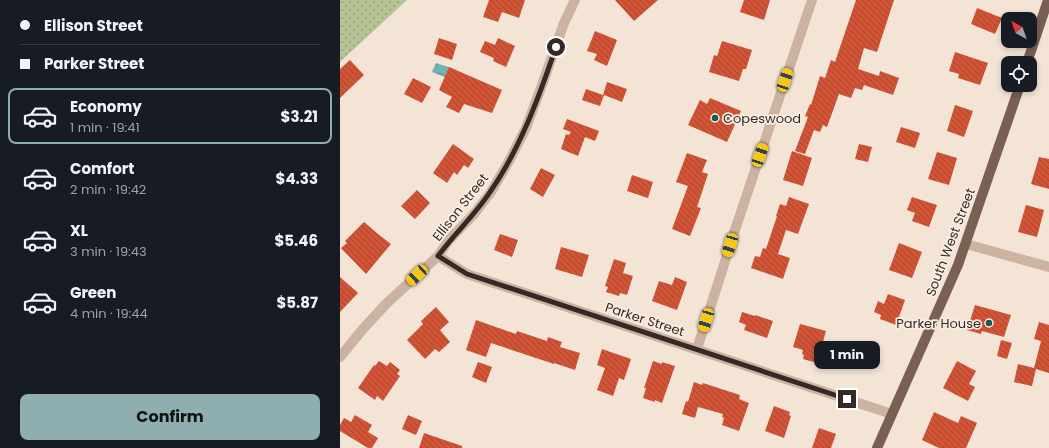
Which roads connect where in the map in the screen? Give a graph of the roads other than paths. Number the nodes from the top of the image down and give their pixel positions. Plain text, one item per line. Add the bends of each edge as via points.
1 (575, 0) edge
2 (812, 0) edge
3 (1048, 0) edge
4 (1029, 56) edge
5 (1018, 92) edge
6 (966, 244) junction
7 (438, 256) junction
8 (1049, 267) edge
9 (697, 350) junction
10 (340, 357) edge
11 (892, 414) junction
12 (877, 448) edge

1 - 7 street, Ellison Street via 564,23 526,128 509,161 491,192
2 - 9 street via 734,230
3 - 4 main road
5 - 6 main road, South West Street
6 - 8 street
6 - 11 main road, South West Street
7 - 9 street, Parker Street via 467,274
7 - 10 street, Ellison Street via 386,304
9 - 11 street, Parker Street
11 - 12 main road, South West Street

